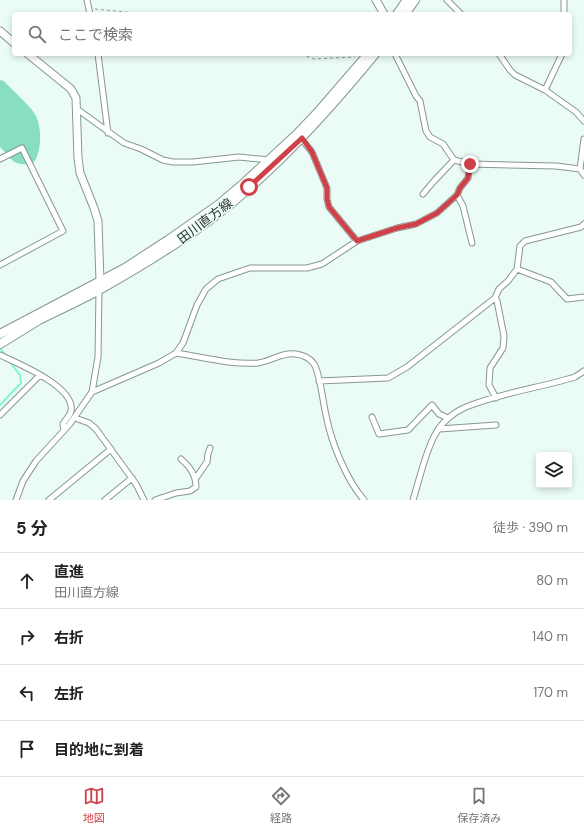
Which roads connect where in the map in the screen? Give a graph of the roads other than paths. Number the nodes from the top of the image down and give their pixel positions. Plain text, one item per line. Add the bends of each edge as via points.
1 (86, 0) edge
2 (376, 0) edge
3 (407, 0) edge
4 (414, 0) edge
5 (447, 0) edge
6 (564, 0) edge
7 (89, 11) edge
8 (383, 12) edge
9 (398, 12) edge
10 (406, 12) edge
11 (460, 12) edge
12 (564, 12) edge
13 (0, 31) edge
14 (12, 40) edge
15 (30, 56) edge
16 (98, 56) edge
17 (366, 56) edge
18 (373, 56) edge
19 (396, 56) edge
20 (500, 56) edge
21 (561, 56) edge
22 (545, 90) junction
23 (77, 109) junction
24 (584, 121) edge
25 (108, 132) junction
26 (299, 136) junction
27 (584, 139) edge
28 (0, 159) edge
29 (270, 160) junction
30 (454, 160) junction
31 (470, 164) junction
32 (580, 169) junction
33 (584, 175) edge
34 (423, 194) dead end
35 (457, 195) junction
36 (584, 224) edge
37 (357, 241) junction
38 (472, 243) dead end
39 (0, 265) edge
40 (517, 269) junction
41 (100, 281) junction
42 (98, 290) junction
43 (584, 297) edge
44 (495, 298) junction
45 (0, 334) edge
46 (0, 344) edge
47 (176, 353) junction
48 (0, 355) edge
49 (584, 371) edge
50 (40, 375) junction
51 (319, 381) junction
52 (92, 392) junction
53 (496, 398) junction
54 (0, 415) edge
55 (372, 417) dead end
56 (75, 418) junction
57 (448, 418) junction
58 (496, 425) dead end
59 (439, 429) junction
60 (64, 430) junction
61 (210, 448) dead end
62 (111, 449) junction
63 (182, 459) dead end
64 (132, 478) junction
65 (196, 478) junction
66 (16, 500) edge
67 (49, 500) edge
68 (105, 500) edge
69 (144, 500) edge
70 (155, 500) edge
71 (364, 500) edge
72 (413, 500) edge

1 - 7 street
2 - 8 street
3 - 9 main road
4 - 10 main road
5 - 11 street
6 - 12 street
13 - 14 street
15 - 23 street via 70,89 76,98
16 - 25 street
17 - 26 main road, 田川直方線
18 - 26 main road, 田川直方線 via 322,117
19 - 30 street via 420,101 426,131 430,137 443,144
20 - 22 street via 515,74
21 - 22 street
22 - 24 street via 576,112
23 - 25 street
23 - 41 street via 80,173 98,221
25 - 29 street via 124,143 173,162 238,157
26 - 29 main road, 田川直方線
26 - 37 street via 312,152 327,188 329,207
26 - 42 main road, 田川直方線 via 249,187 198,228 170,248
27 - 32 street
28 - 39 street via 22,148 63,231
29 - 41 main road, 田川直方線 via 218,205 125,268
30 - 31 street
30 - 34 street
31 - 32 street
31 - 35 street via 468,178
32 - 33 street
35 - 37 street via 437,213 416,224
35 - 38 street via 463,206
36 - 40 street via 581,227 525,240 520,246
37 - 47 street via 322,264 306,268 250,268 218,279 206,289 197,305 183,343
40 - 43 street via 551,282 567,299
40 - 44 street via 499,288
41 - 42 street
41 - 45 main road, 田川直方線
42 - 46 main road, 田川直方線
42 - 52 street via 98,357
44 - 51 street via 407,367 388,378
44 - 53 street via 504,336 503,348 490,368 489,385
47 - 51 street via 242,363 296,354 308,357 315,364
47 - 52 street
48 - 50 street
49 - 53 street via 575,377
50 - 54 street
50 - 60 street via 61,389 68,400 71,412 63,424
51 - 71 street via 338,458
52 - 56 street
53 - 57 street via 464,408
55 - 57 street via 379,434 408,430 432,405 439,414
56 - 60 street
56 - 62 street via 89,423 96,429
57 - 59 street
58 - 59 street
59 - 72 street via 430,445
60 - 66 street via 36,461 23,481
61 - 65 street via 207,462
62 - 64 street
62 - 67 street
63 - 65 street
64 - 68 street
64 - 69 street
65 - 70 street via 196,487 190,491

